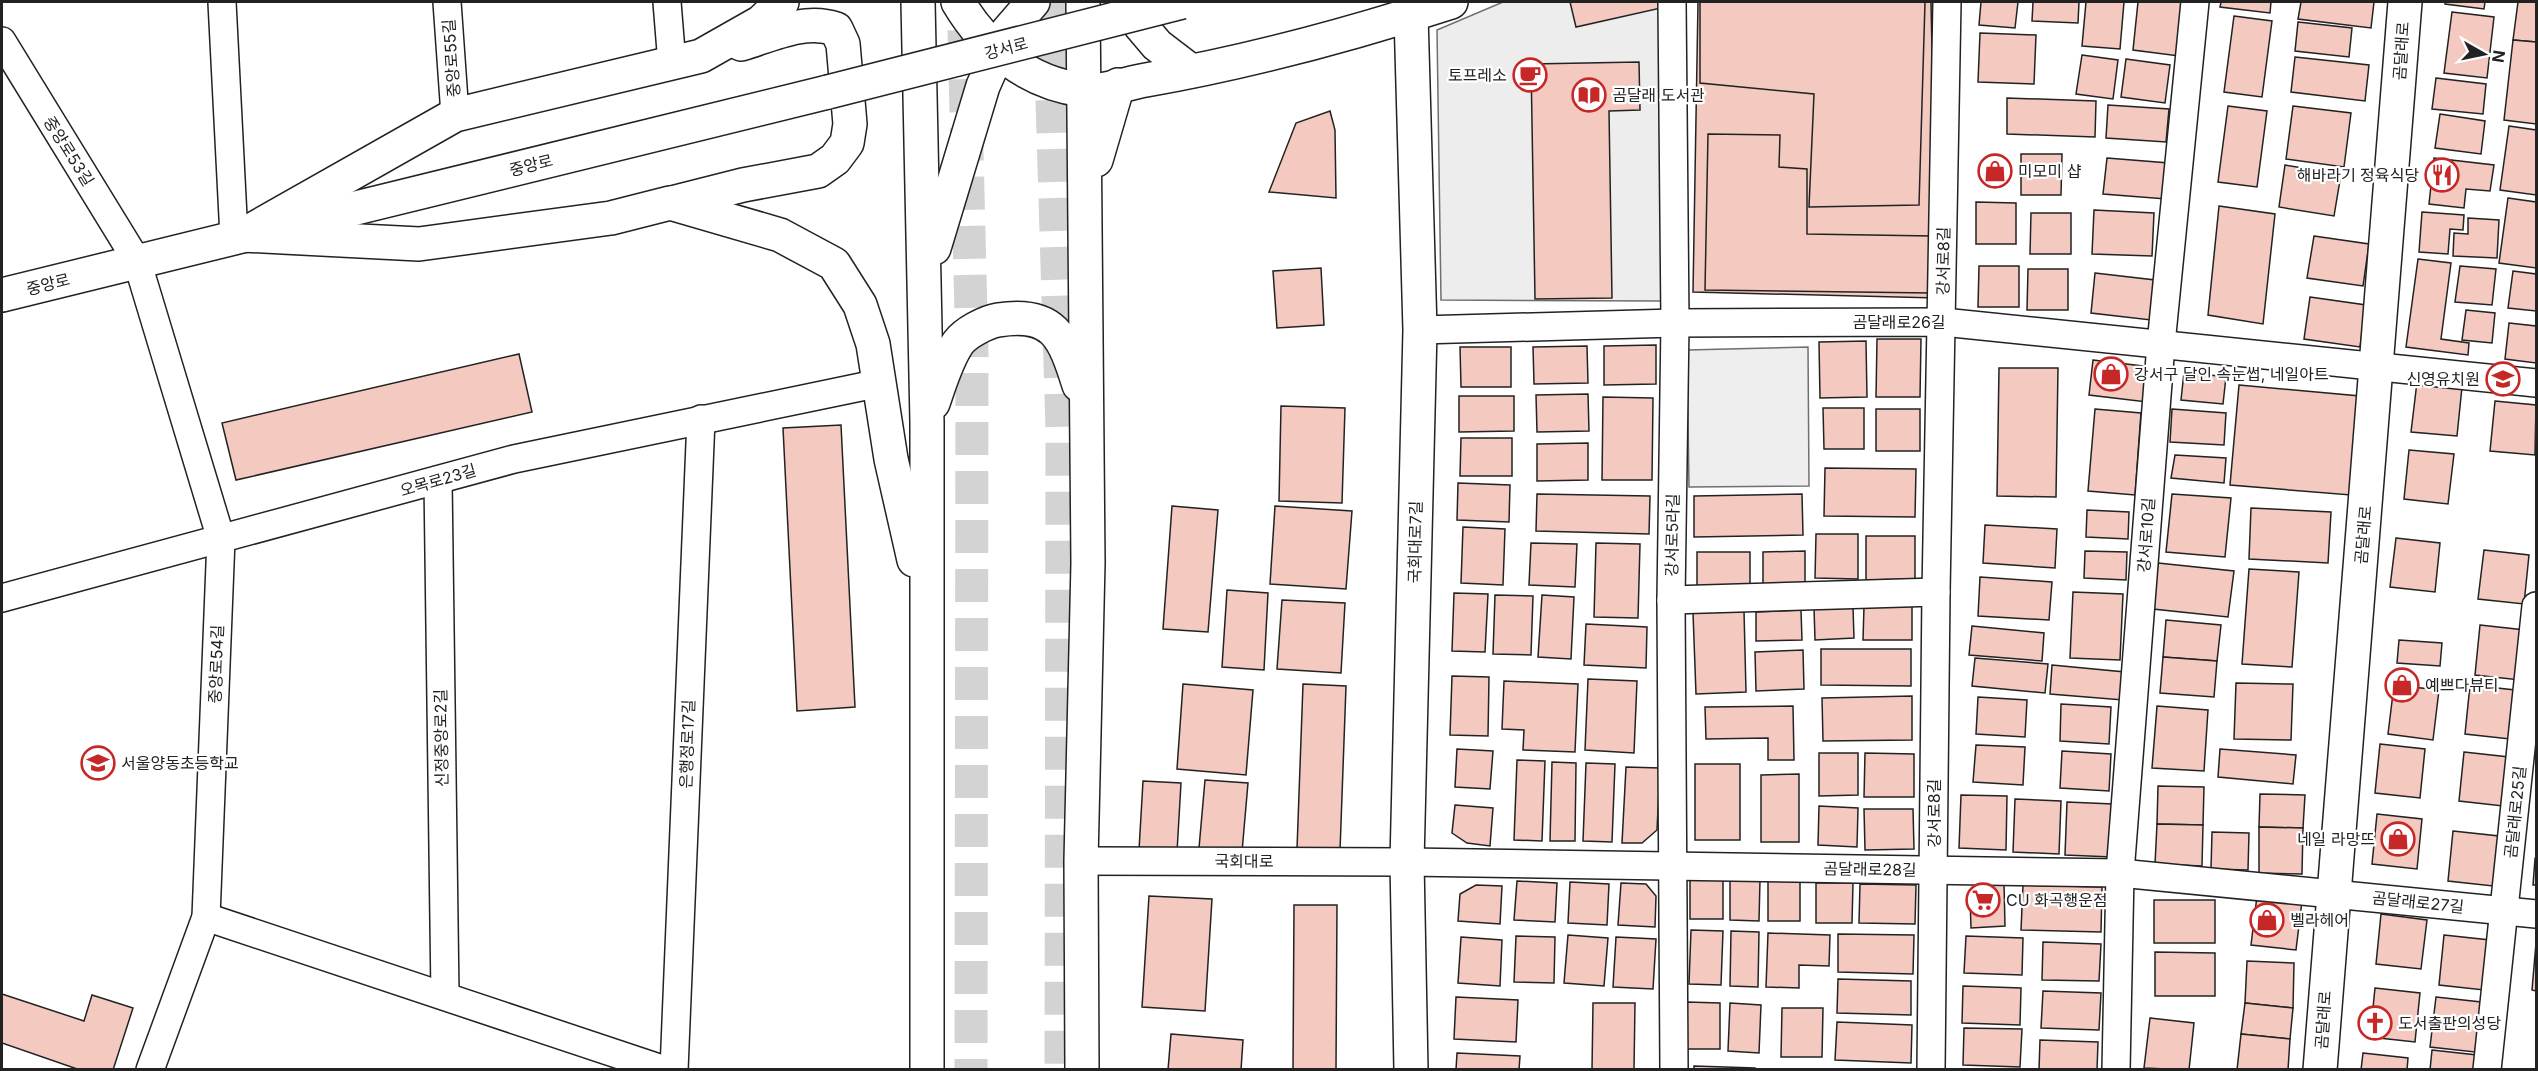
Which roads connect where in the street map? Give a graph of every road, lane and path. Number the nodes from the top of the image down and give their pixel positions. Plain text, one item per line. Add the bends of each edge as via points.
1 (222, 2) edge
2 (447, 2) edge
3 (667, 2) edge
4 (782, 2) edge
5 (918, 2) edge
6 (958, 2) edge
7 (1033, 2) edge
8 (1083, 2) edge
9 (1141, 2) edge
10 (1183, 2) edge
11 (1451, 2) edge
12 (1672, 2) edge
13 (1947, 2) edge
14 (2195, 2) edge
15 (2405, 2) edge
16 (1411, 15) junction
17 (2, 41) edge
18 (999, 52) junction
19 (686, 60) junction
20 (1191, 71) junction
21 (1118, 85) junction
22 (1085, 91) junction
23 (828, 92) joint
24 (455, 115) junction
25 (1086, 194) junction
26 (670, 203) junction
27 (238, 236) junction
28 (137, 261) junction
29 (926, 280) junction
30 (2, 295) edge
31 (1942, 322) junction
32 (1675, 323) junction
33 (1419, 330) junction
34 (2161, 344) junction
35 (2377, 366) junction
36 (880, 383) junction
37 (2536, 383) edge
38 (1087, 413) junction
39 (701, 419) junction
40 (927, 422) junction
41 (438, 480) junction
42 (221, 539) junction
43 (1936, 592) junction
44 (2, 598) edge
45 (1671, 600) junction
46 (2536, 606) edge
47 (928, 621) junction
48 (1081, 861) junction
49 (1407, 862) junction
50 (1674, 866) junction
51 (1934, 870) junction
52 (2120, 873) junction
53 (2332, 893) junction
54 (2504, 910) junction
55 (2536, 914) edge
56 (206, 916) junction
57 (445, 996) junction
58 (926, 1066) edge
59 (150, 1070) edge
60 (665, 1070) edge
61 (674, 1070) edge
62 (1082, 1070) edge
63 (1411, 1070) edge
64 (1674, 1070) edge
65 (1931, 1070) edge
66 (2116, 1070) edge
67 (2320, 1070) edge
68 (2487, 1070) edge

1 - 27 street
2 - 24 street, 중앙로55길
3 - 19 street
4 - 19 main road via 760,22
5 - 29 main road
6 - 18 main road via 972,24
7 - 18 main road via 1007,32
8 - 22 main road
9 - 20 main road via 1140,25 1157,45
10 - 23 main road, 강서로, bridge
11 - 16 main road
12 - 32 street, 강서로5라길
13 - 31 street, 강서로8길
14 - 34 street, 강서로10길
15 - 35 main road, 곰달래로
16 - 20 main road
16 - 33 main road, 국회대로7길
17 - 28 street, 중앙로53길
18 - 22 main road via 1011,64 1044,81
18 - 29 main road via 958,164
19 - 24 main road
19 - 26 main road via 798,27 821,24 836,29 843,44 850,124 847,143 836,159 818,171
20 - 21 main road
21 - 22 main road
21 - 25 main road
22 - 25 main road
23 - 27 main road, 중앙로
24 - 27 main road
25 - 38 main road
26 - 27 main road via 611,218 418,244
26 - 36 main road via 780,235 834,264 860,305
27 - 28 main road, 중앙로
28 - 30 main road, 중앙로
28 - 42 street, 중앙로54길
29 - 40 main road
31 - 32 street, 곰달래로26길
31 - 34 street, 곰달래로26길
31 - 43 street, 강서로8길
32 - 33 street, 곰달래로26길
32 - 45 street, 강서로5라길
33 - 49 main road, 국회대로7길
34 - 35 street, 곰달래로26길
34 - 52 street, 강서로10길
35 - 37 street
35 - 53 main road, 곰달래로
36 - 39 street, 오목로23길
36 - 47 main road via 891,459
38 - 40 main road via 1067,348 1052,328 1038,320 1020,317 989,322 959,341
38 - 48 main road via 1088,574
39 - 41 street, 오목로23길 via 514,459
39 - 61 street, 은행정로17길
40 - 47 main road
41 - 42 street, 오목로23길
41 - 57 street, 신정중앙로2길
42 - 44 street, 오목로23길
42 - 56 street, 중앙로54길
43 - 45 street
43 - 51 street, 강서로8길
45 - 50 street, 강서로5라길
46 - 54 street, 곰달래로25길
47 - 58 main road
48 - 49 street, 국회대로
48 - 62 main road
49 - 50 street, 곰달래로28길
49 - 63 main road, 국회대로7길
50 - 51 street, 곰달래로28길
50 - 64 street, 강서로5라길
51 - 52 street, 곰달래로28길
51 - 65 street, 강서로8길
52 - 53 street, 곰달래로28길
52 - 66 street, 강서로10길
53 - 54 street, 곰달래로27길
53 - 67 main road, 곰달래로
54 - 55 street, 곰달래로27길
54 - 68 street
56 - 57 street
56 - 59 street, 중앙로54길
57 - 60 street

